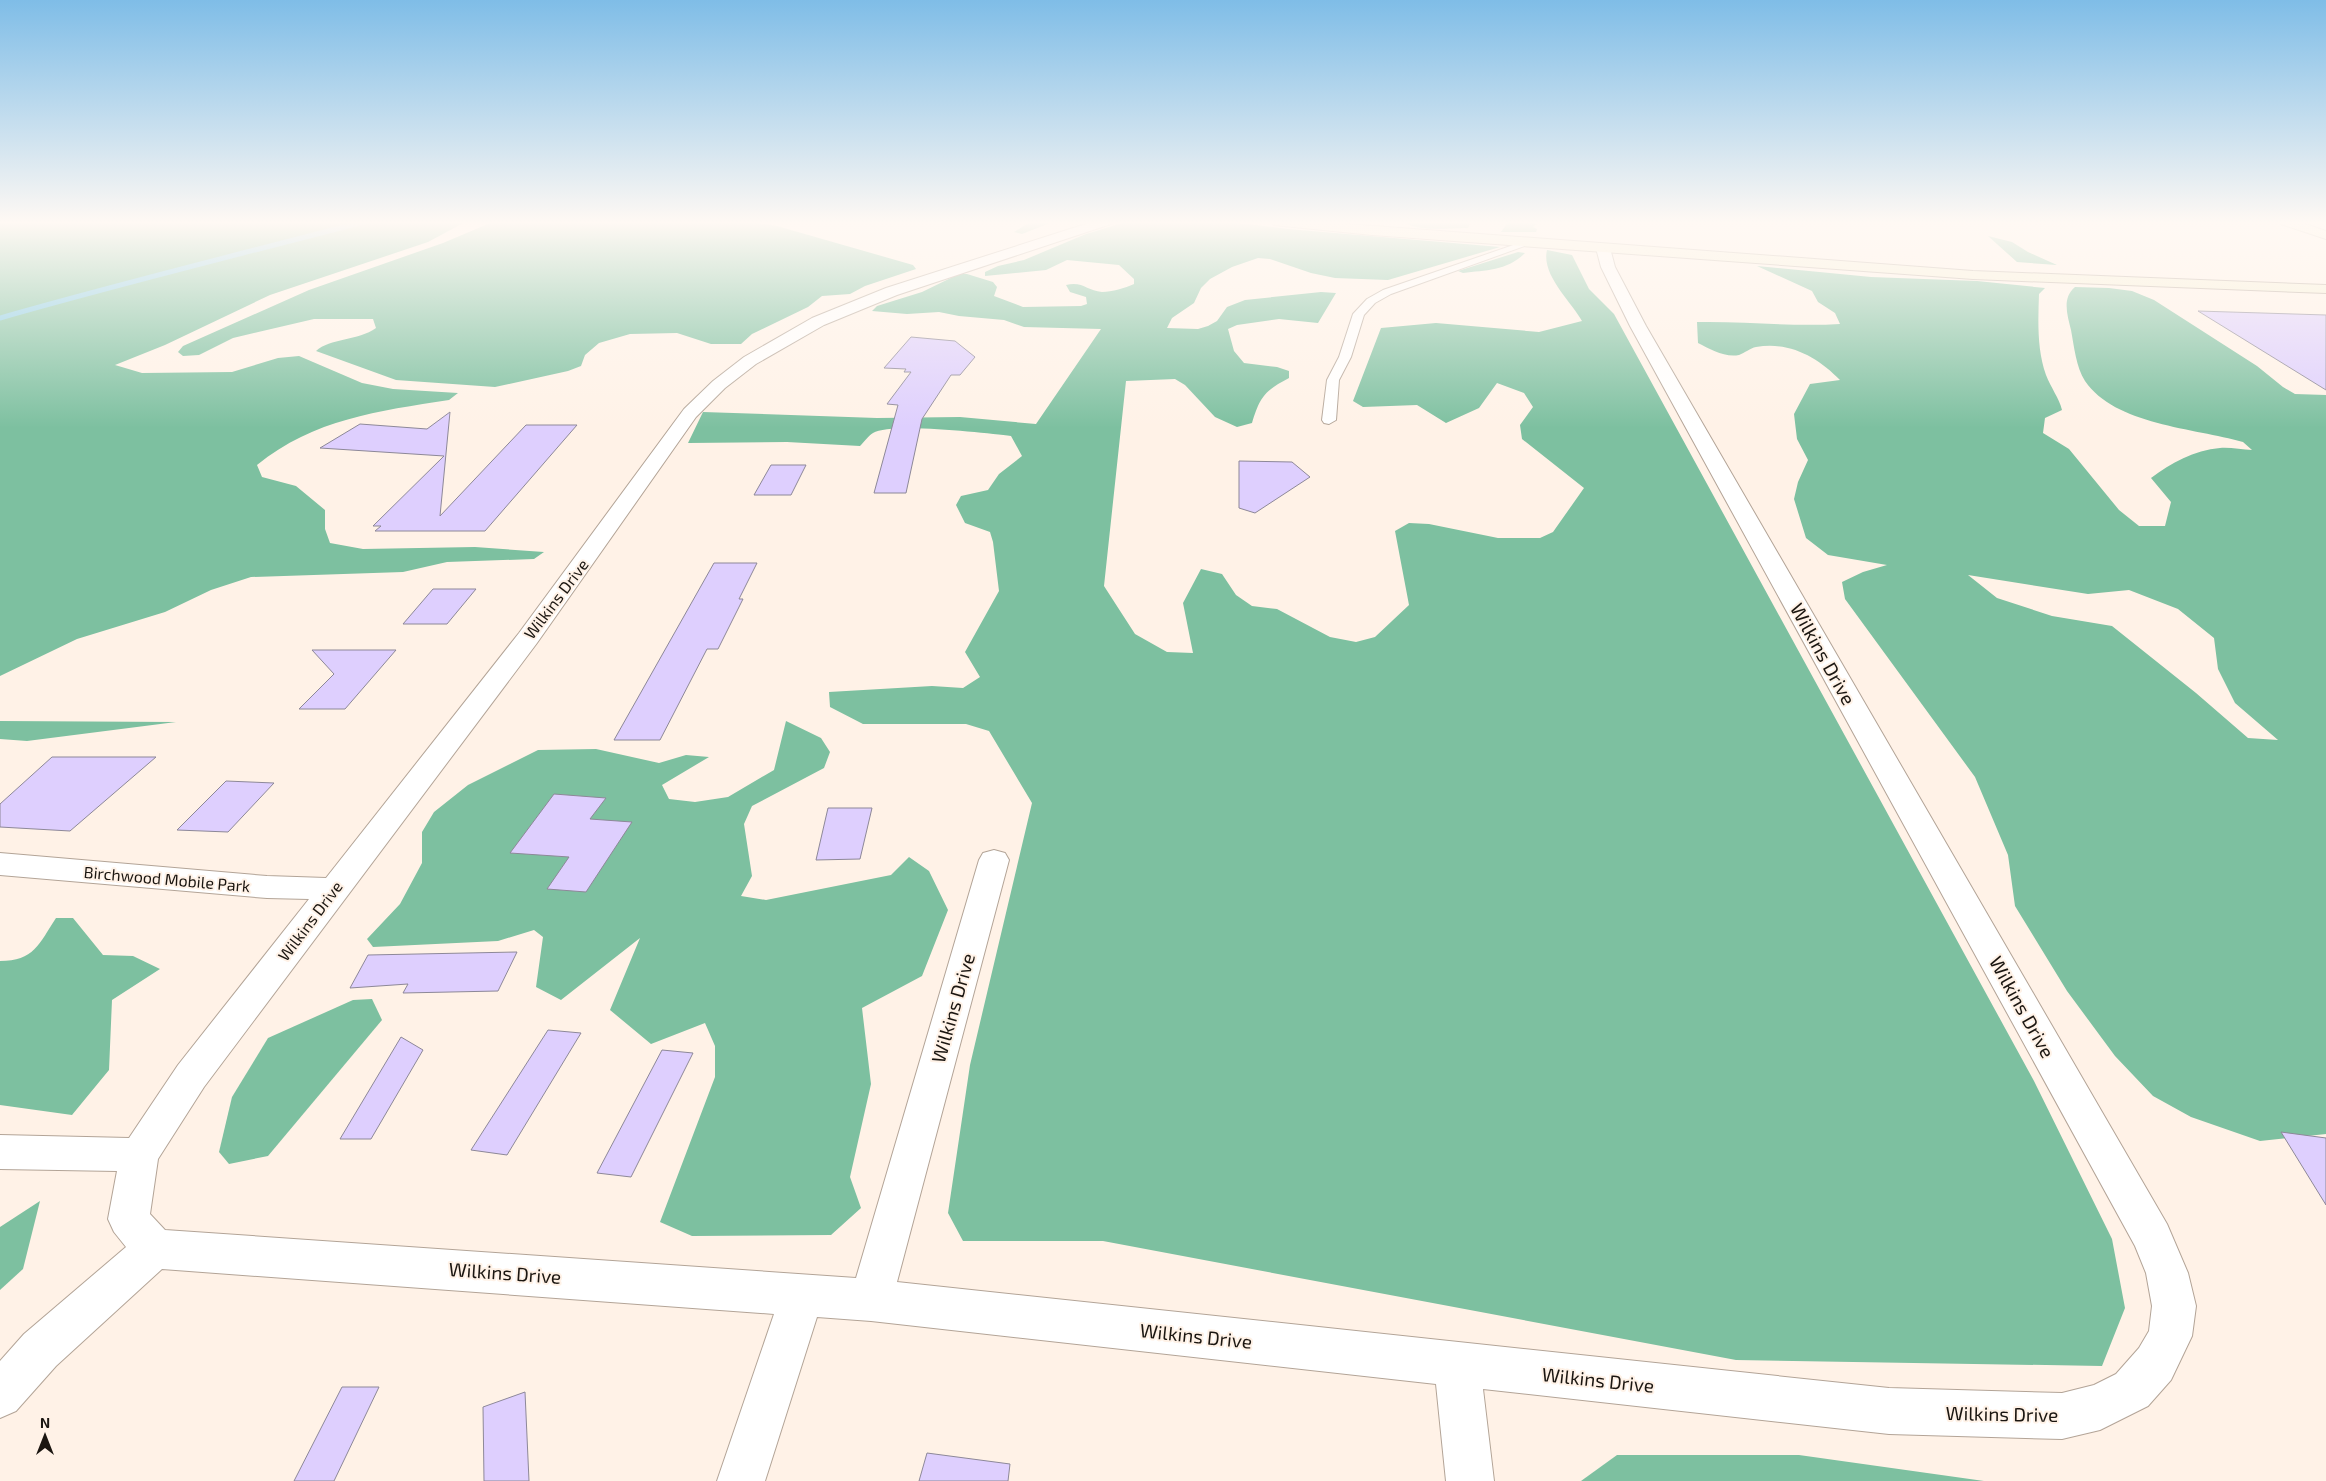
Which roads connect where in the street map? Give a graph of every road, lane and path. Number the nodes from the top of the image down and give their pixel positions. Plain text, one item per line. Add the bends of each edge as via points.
1 (893, 290) edge
2 (1392, 290) edge
3 (1619, 290) edge
4 (1329, 420) dead end
5 (994, 860) dead end
6 (0, 864) edge
7 (334, 889) junction
8 (0, 1152) edge
9 (139, 1155) junction
10 (154, 1249) junction
11 (802, 1294) junction
12 (871, 1300) junction
13 (1457, 1364) junction
14 (0, 1395) edge
15 (741, 1481) edge
16 (1470, 1481) edge

1 - 7 street, Wilkins Drive via 869,298 768,346 711,389 690,412 528,638
2 - 4 lane via 1371,301 1360,314 1333,380
3 - 13 street, Wilkins Drive via 2152,1237 2167,1273 2174,1306 2170,1336 2155,1364 2132,1390 2100,1407 2062,1416 1888,1411
5 - 12 street, Wilkins Drive
6 - 7 street, Birchwood Mobile Park via 267,887
7 - 9 street, Wilkins Drive via 191,1076
8 - 9 street
9 - 10 street, Wilkins Drive via 129,1219
10 - 11 street, Wilkins Drive
10 - 14 street via 40,1350
11 - 12 street, Wilkins Drive
11 - 15 street
12 - 13 street, Wilkins Drive
13 - 16 street

